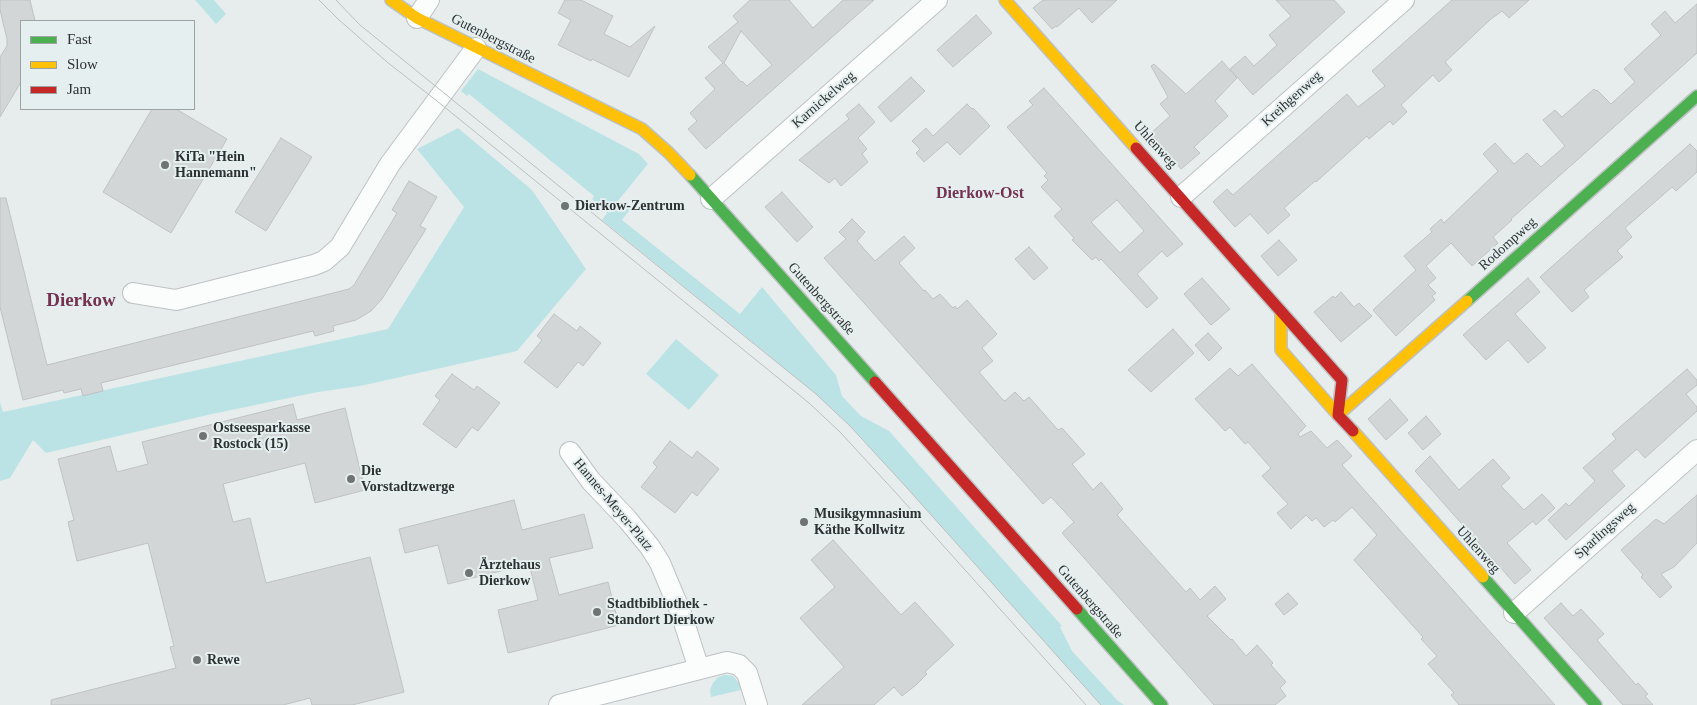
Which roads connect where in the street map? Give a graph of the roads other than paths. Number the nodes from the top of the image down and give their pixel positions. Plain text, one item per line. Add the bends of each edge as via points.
1 (391, 0) edge
2 (429, 0) edge
3 (937, 0) edge
4 (1004, 0) edge
5 (1404, 0) edge
6 (418, 18) junction
7 (476, 48) junction
8 (1697, 96) edge
9 (1181, 197) junction
10 (711, 199) junction
11 (133, 293) dead end
12 (1282, 312) junction
13 (1338, 415) junction
14 (1697, 450) edge
15 (570, 452) dead end
16 (1514, 613) junction
17 (699, 669) junction
18 (559, 705) edge
19 (756, 705) edge
20 (1162, 705) edge
21 (1596, 705) edge

1 - 6 street, Gutenbergstraße
2 - 6 street
3 - 10 street, Karnickelweg
4 - 9 street, Uhlenweg
5 - 9 street, Kreihgenweg
6 - 7 street, Gutenbergstraße
7 - 10 street, Gutenbergstraße via 642,129
7 - 11 street via 390,164 340,247 324,261 176,300
8 - 13 street, Rodompweg
9 - 12 street, Uhlenweg
10 - 20 street, Gutenbergstraße
12 - 13 street, Uhlenweg via 1281,350
12 - 13 street, Uhlenweg via 1342,380
13 - 16 street, Uhlenweg
14 - 16 street, Sparlingsweg
15 - 17 street, Hannes-Meyer-Platz via 591,481 650,547 682,613
16 - 21 street, Uhlenweg
17 - 18 street
17 - 19 street via 727,662 739,665 747,673

